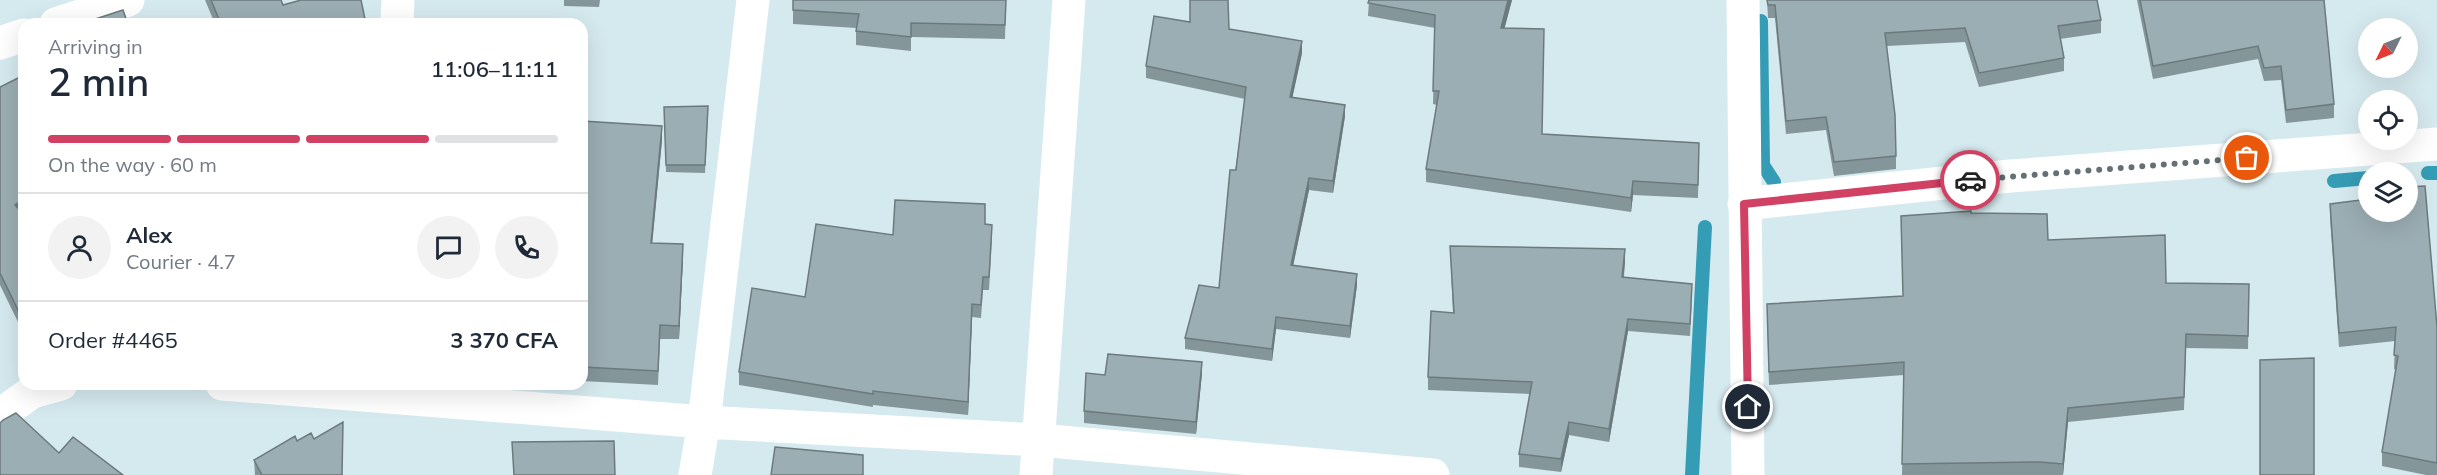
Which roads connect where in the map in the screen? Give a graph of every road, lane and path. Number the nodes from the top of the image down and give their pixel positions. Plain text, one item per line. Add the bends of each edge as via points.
1 (128, 0) edge
2 (398, 0) edge
3 (753, 0) edge
4 (1069, 0) edge
5 (1743, 0) edge
6 (74, 18) edge
7 (397, 18) edge
8 (18, 37) edge
9 (0, 43) edge
10 (2437, 144) edge
11 (1744, 204) junction
12 (40, 390) edge
13 (361, 390) edge
14 (384, 391) edge
15 (0, 415) edge
16 (704, 422) junction
17 (1039, 440) junction
18 (695, 475) edge
19 (1036, 475) edge
20 (1433, 475) edge
21 (1748, 475) edge

1 - 6 street
2 - 7 street
3 - 16 street
4 - 17 street
5 - 11 street
8 - 9 street
10 - 11 street via 2010,176
11 - 21 street
12 - 15 street
13 - 14 street
14 - 16 street
16 - 17 street
16 - 18 street
17 - 19 street
17 - 20 street

